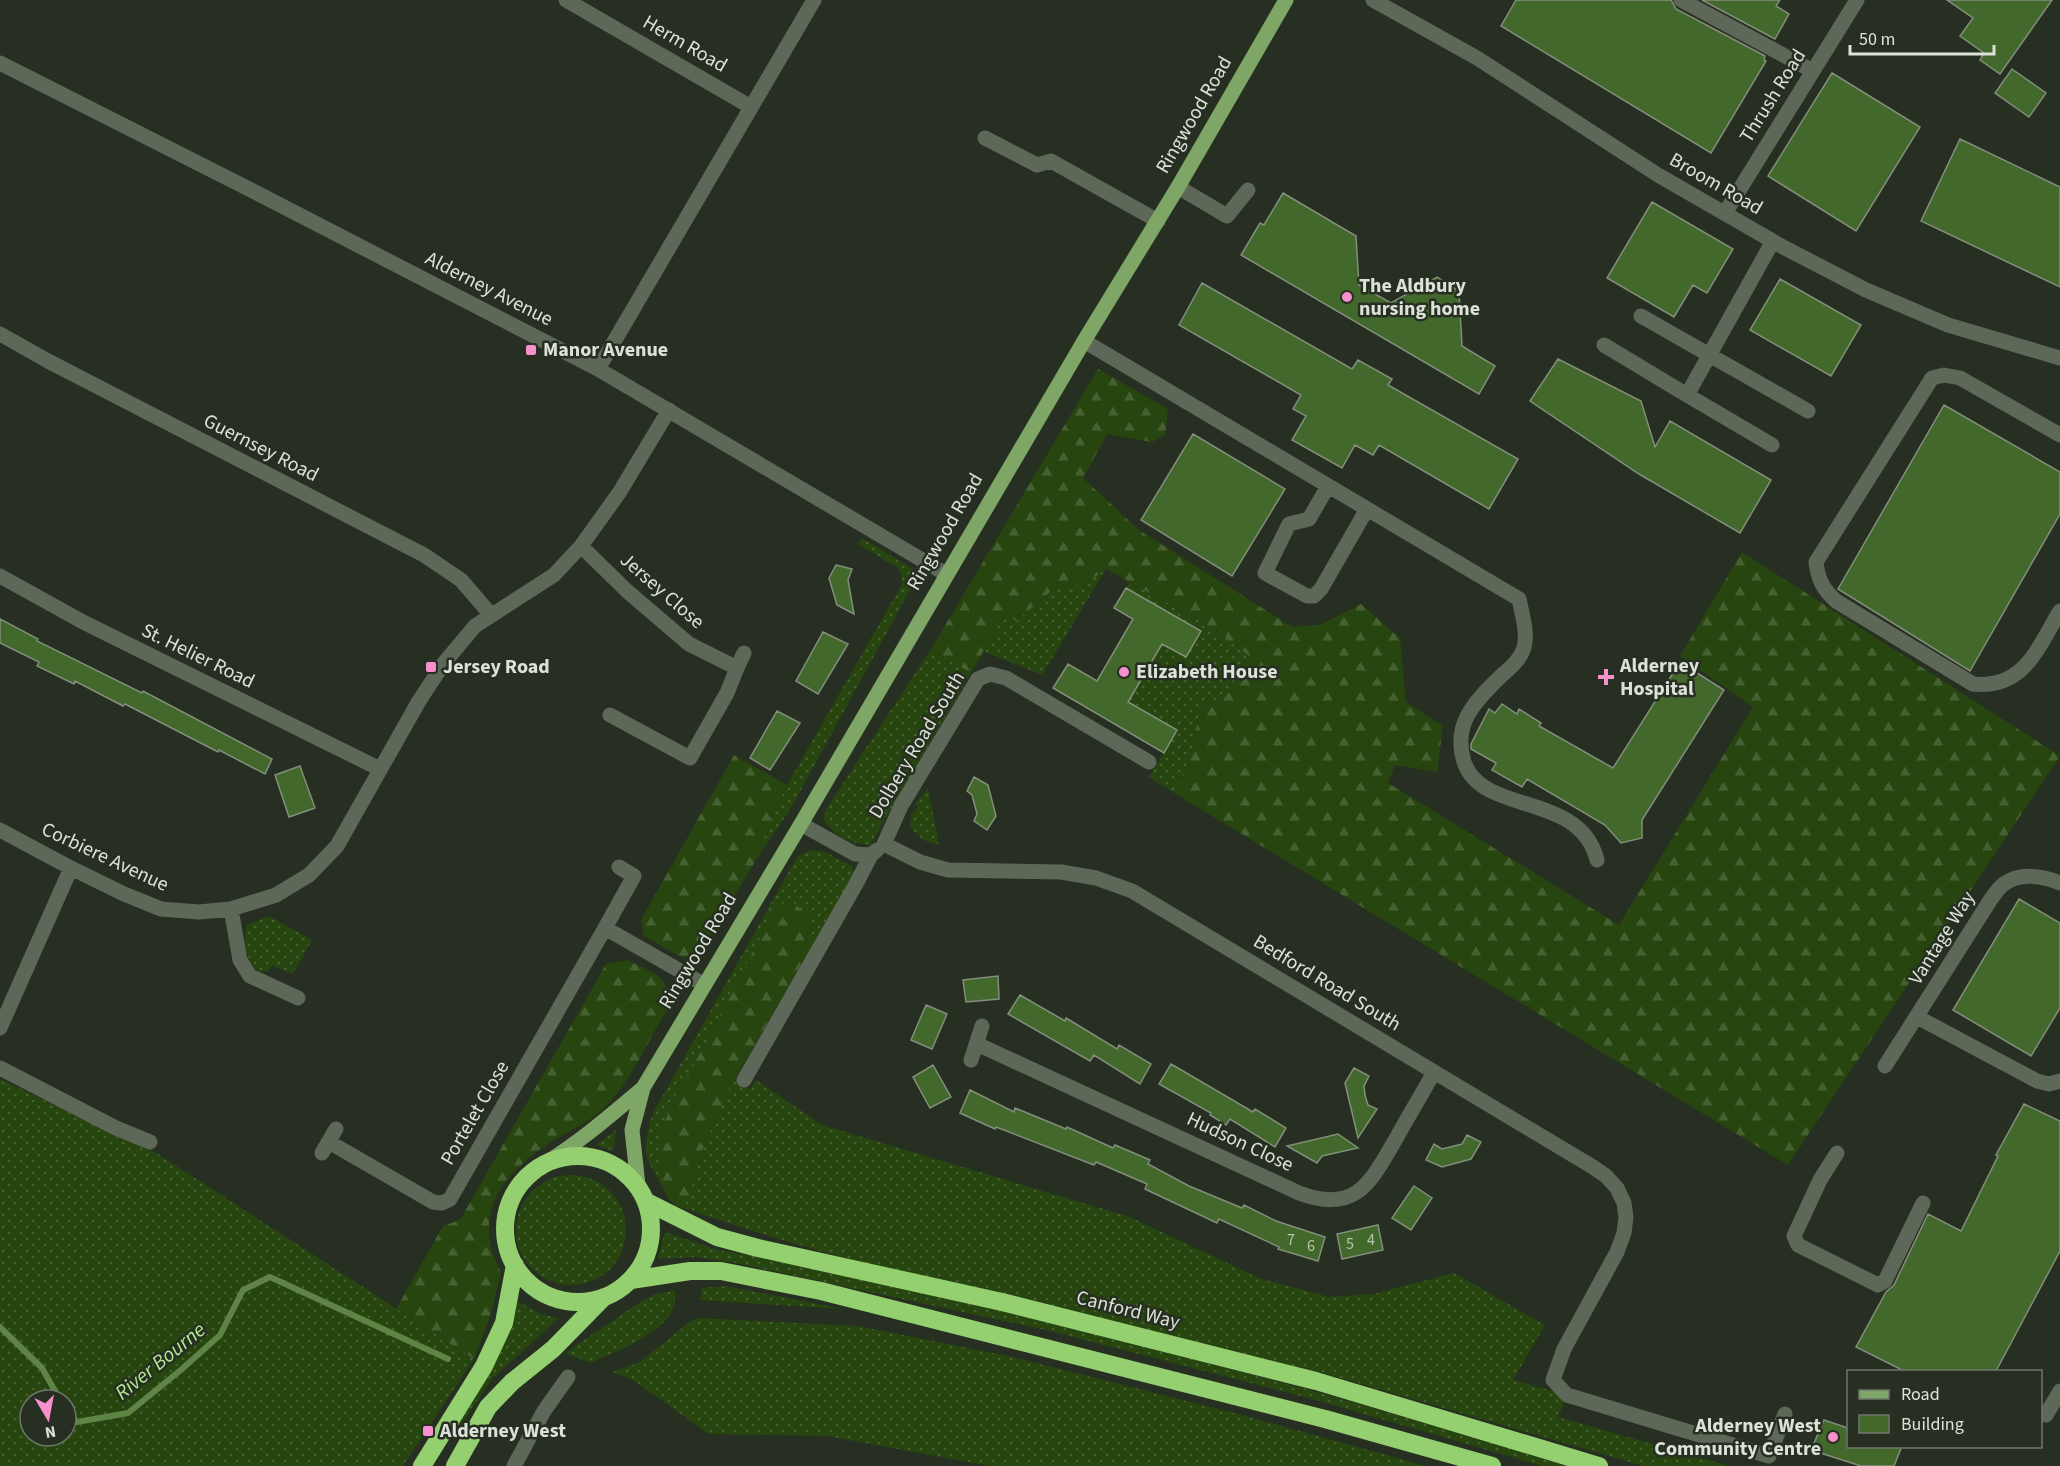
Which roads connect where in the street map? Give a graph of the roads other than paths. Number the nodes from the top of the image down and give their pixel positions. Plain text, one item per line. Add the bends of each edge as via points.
1 (566, 0) edge
2 (814, 0) edge
3 (1286, 0) edge
4 (1373, 0) edge
5 (1681, 0) edge
6 (1857, 0) edge
7 (0, 63) edge
8 (1813, 71) junction
9 (751, 107) junction
10 (985, 138) dead end
11 (1178, 187) junction
12 (1248, 190) dead end
13 (1725, 213) junction
14 (1158, 221) junction
15 (1773, 241) junction
16 (1641, 316) dead end
17 (0, 334) edge
18 (1084, 341) junction
19 (1604, 345) dead end
20 (1709, 356) junction
21 (2060, 358) edge
22 (598, 369) junction
23 (1688, 395) junction
24 (669, 410) junction
25 (1808, 411) dead end
26 (2060, 435) edge
27 (1772, 445) dead end
28 (1328, 486) junction
29 (1366, 509) junction
30 (581, 546) junction
31 (946, 574) junction
32 (0, 576) edge
33 (2060, 611) edge
34 (491, 615) junction
35 (744, 653) dead end
36 (737, 668) junction
37 (610, 715) dead end
38 (1149, 762) dead end
39 (380, 769) junction
40 (801, 824) junction
41 (0, 830) edge
42 (884, 844) junction
43 (871, 855) junction
44 (1597, 860) dead end
45 (619, 867) dead end
46 (71, 868) junction
47 (2060, 883) edge
48 (231, 909) junction
49 (605, 928) junction
50 (703, 984) junction
51 (298, 998) dead end
52 (1917, 1017) junction
53 (982, 1026) dead end
54 (0, 1028) edge
55 (977, 1044) junction
56 (970, 1060) dead end
57 (1885, 1066) dead end
58 (0, 1068) edge
59 (1434, 1072) junction
60 (744, 1080) dead end
61 (2060, 1080) edge
62 (643, 1088) junction
63 (329, 1141) dead end
64 (150, 1142) dead end
65 (1837, 1153) dead end
66 (544, 1164) junction
67 (638, 1185) junction
68 (647, 1202) junction
69 (1923, 1203) dead end
70 (515, 1265) junction
71 (631, 1280) junction
72 (604, 1297) junction
73 (568, 1377) dead end
74 (2060, 1391) edge
75 (1785, 1414) dead end
76 (2046, 1415) dead end
77 (422, 1466) edge
78 (455, 1466) edge
79 (514, 1466) edge
80 (1492, 1466) edge
81 (1599, 1466) edge

1 - 9 street, Herm Road
2 - 9 street
3 - 11 main road, Ringwood Road
4 - 13 street, Broom Road via 1477,58 1658,175
5 - 8 street
6 - 8 street, Thrush Road
7 - 22 street, Alderney Avenue
8 - 13 street, Thrush Road
9 - 22 street
10 - 14 street via 1037,165 1051,161
11 - 12 street via 1227,216
11 - 14 main road, Ringwood Road
13 - 15 street, Broom Road
14 - 18 main road, Ringwood Road
15 - 20 street
15 - 21 street, Broom Road via 1866,290 1948,325
16 - 20 street
17 - 34 street, Guernsey Road via 424,555 461,580
18 - 28 street
18 - 31 main road, Ringwood Road
19 - 23 street
20 - 23 street
20 - 25 street
22 - 24 street, Alderney Avenue
23 - 27 street
24 - 30 street via 619,494
24 - 31 street, Alderney Avenue
26 - 33 street via 1960,378 1932,378 1816,562 1822,588 1836,601 1973,684 1990,686 2008,680 2027,666
28 - 29 street
28 - 29 street via 1309,519 1289,524 1265,573 1314,596
29 - 44 street via 1519,598 1526,636 1524,650 1470,711 1459,738 1465,763 1472,776 1492,791 1559,816 1580,830 1594,846
30 - 34 street via 554,575
30 - 36 street, Jersey Close via 689,644
31 - 40 main road, Ringwood Road
32 - 39 street, St. Helier Road via 83,622
34 - 39 street via 475,626 444,663
35 - 36 street
36 - 37 street via 690,758
38 - 42 street, Dolbery Road South via 1006,678 990,674 978,679 901,806
39 - 48 street, Corbiere Avenue via 337,846 309,875 276,895
40 - 43 street via 855,854
40 - 50 main road, Ringwood Road
41 - 46 street, Corbiere Avenue
42 - 43 street
42 - 59 street, Bedford Road South via 920,862 948,870 1061,872 1096,878 1132,891
43 - 60 street
45 - 49 street, Portelet Close via 634,876
46 - 48 street, Corbiere Avenue via 161,909
46 - 54 street
47 - 52 street, Vantage Way via 2032,876 2003,884
48 - 51 street via 240,960 250,976
49 - 50 street
49 - 63 street, Portelet Close via 450,1199 433,1202
50 - 62 main road, Ringwood Road
52 - 57 street, Vantage Way
52 - 61 street via 2037,1081 2049,1084
53 - 55 street
55 - 56 street
55 - 59 street, Hudson Close via 1299,1193 1327,1201 1354,1194 1372,1179
58 - 64 street
59 - 75 street, Bedford Road South via 1606,1176 1624,1203 1624,1233 1617,1252 1564,1349 1553,1380 1567,1395 1769,1456
62 - 66 main road, Ringwood Road
62 - 67 main road, Ringwood Road via 632,1130
65 - 69 street via 1794,1236 1798,1245 1878,1285 1885,1281
66 - 67 highway via 569,1156 595,1157 619,1167
66 - 70 highway via 525,1178 512,1197 505,1220 506,1244
67 - 68 highway
68 - 71 highway via 652,1229 646,1257
68 - 81 highway, Canford Way via 717,1237 1002,1302 1316,1381
70 - 72 highway via 531,1285 554,1298 579,1302
70 - 77 highway via 504,1323 484,1366
71 - 72 highway
71 - 80 highway via 690,1271 721,1272 821,1291 1325,1419
72 - 78 highway via 488,1407
73 - 79 street
74 - 76 street

